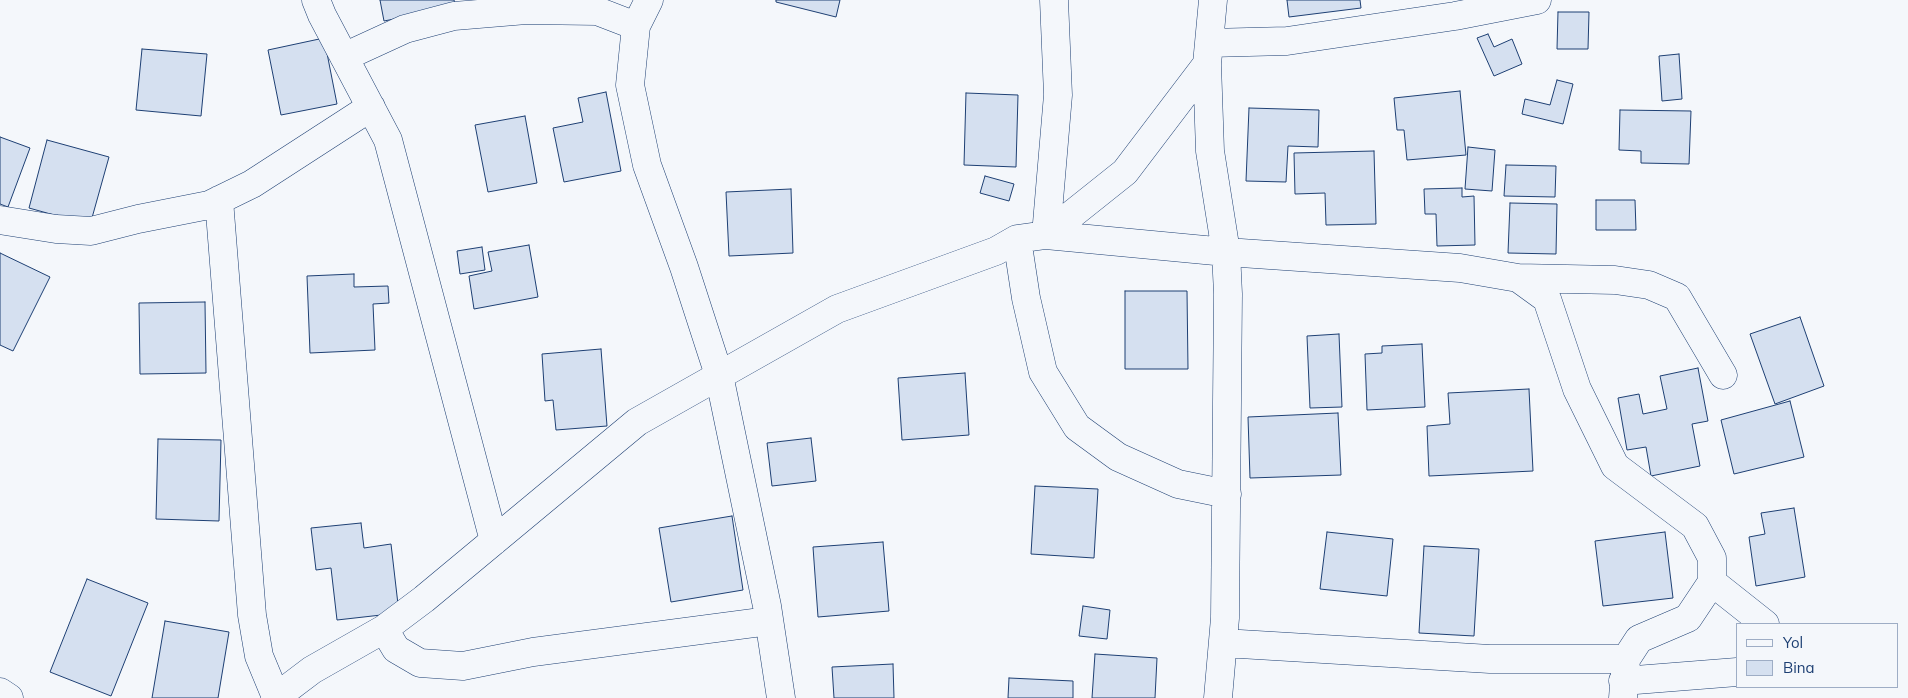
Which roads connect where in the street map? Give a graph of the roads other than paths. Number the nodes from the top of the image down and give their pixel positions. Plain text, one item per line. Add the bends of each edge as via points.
1 (316, 0) edge
2 (649, 0) edge
3 (1054, 0) edge
4 (1213, 0) edge
5 (1537, 0) edge
6 (636, 26) junction
7 (1208, 54) junction
8 (344, 58) junction
9 (371, 107) junction
10 (219, 200) junction
11 (0, 220) edge
12 (1046, 235) junction
13 (1017, 239) junction
14 (1226, 252) junction
15 (1518, 278) junction
16 (719, 375) junction
17 (1723, 375) dead end
18 (1227, 494) junction
19 (494, 541) junction
20 (1712, 582) junction
21 (769, 622) junction
22 (1764, 623) edge
23 (384, 629) junction
24 (1223, 643) junction
25 (1736, 672) edge
26 (1624, 679) edge
27 (0, 692) edge
28 (9, 698) edge
29 (275, 698) edge
30 (781, 698) edge
31 (1218, 698) edge

1 - 8 street
2 - 6 street
3 - 12 street via 1058,95
4 - 7 street
5 - 7 street via 1455,16
6 - 8 street via 597,11 526,10 454,16 404,29
6 - 16 street via 630,85 646,165
7 - 12 street via 1125,172
7 - 14 street via 1210,151
8 - 9 street
9 - 10 street via 252,184
9 - 19 street via 388,140
10 - 11 street via 209,205 92,230 56,229
10 - 29 street via 252,614 259,656
12 - 13 street
12 - 14 street
13 - 16 street via 996,251 837,309
13 - 18 street via 1043,372 1077,427 1118,457 1178,484
14 - 15 street via 1460,268
14 - 18 street
15 - 17 street via 1614,280 1649,285 1677,297
15 - 20 street via 1547,299 1578,389 1615,466 1695,526 1712,558
16 - 19 street via 637,422
16 - 21 street
18 - 24 street
19 - 23 street
20 - 22 street
20 - 26 street via 1688,618 1639,640
21 - 23 street via 533,652 463,666 420,663 396,648
21 - 30 street
23 - 29 street via 312,670
24 - 26 street via 1490,659
24 - 31 street
25 - 26 street
27 - 28 street

